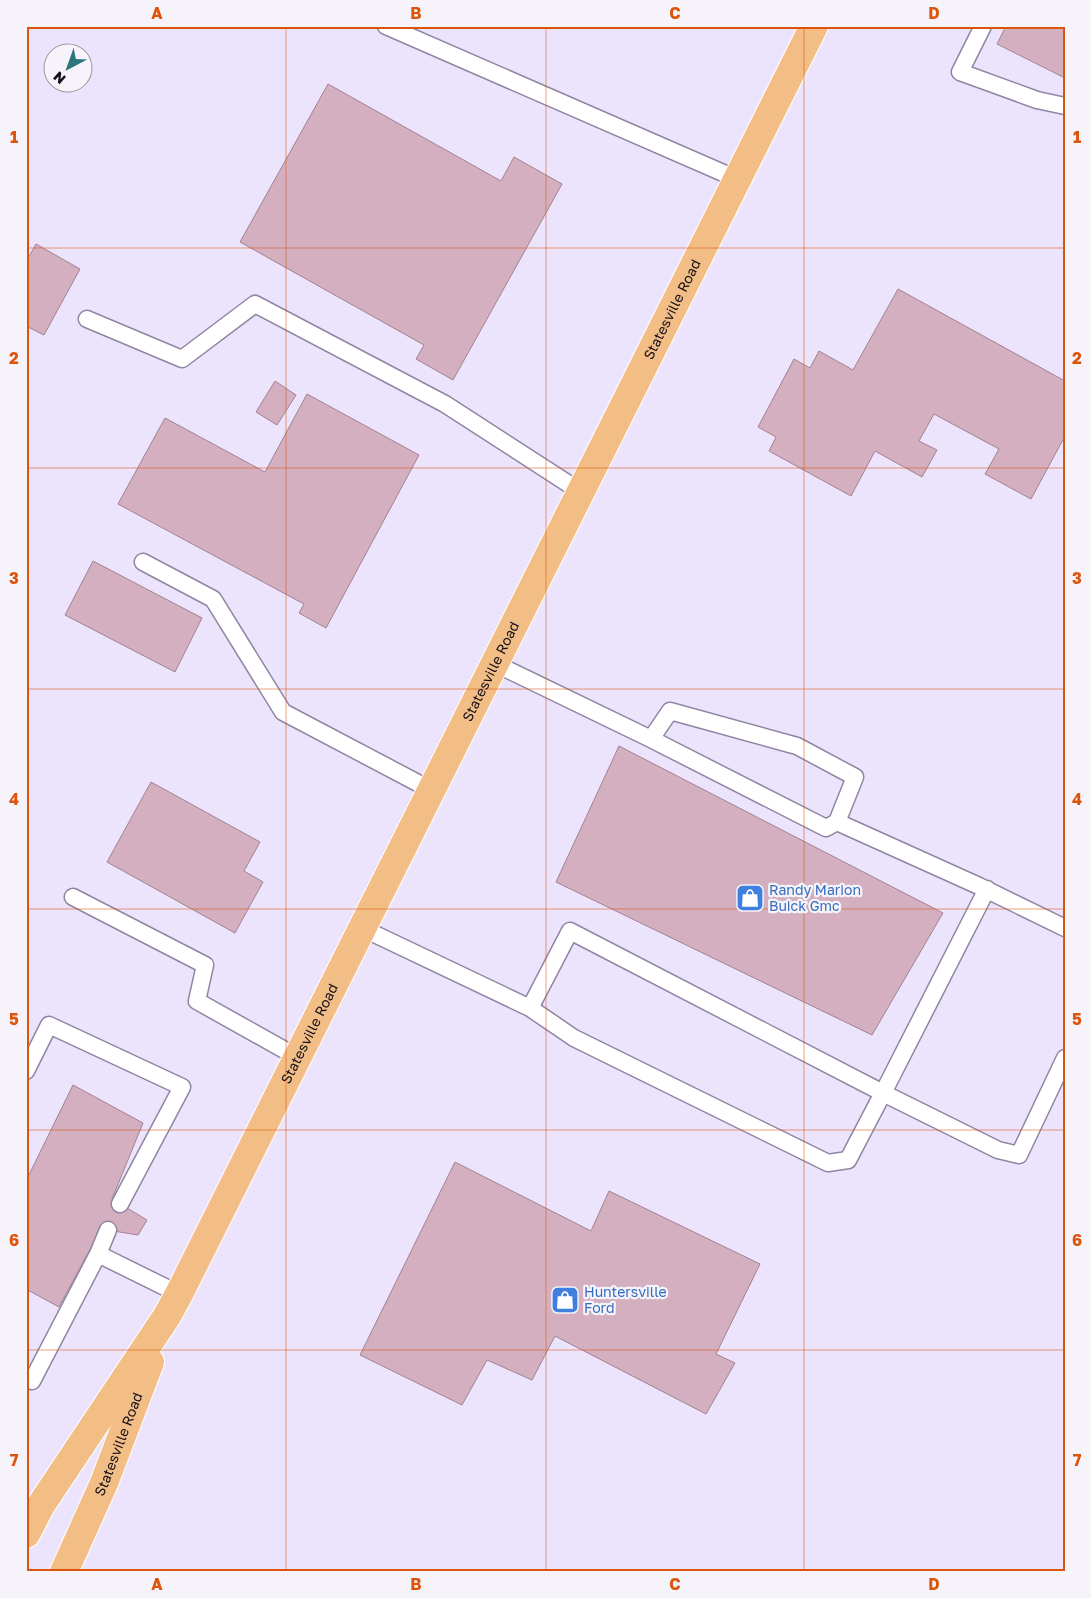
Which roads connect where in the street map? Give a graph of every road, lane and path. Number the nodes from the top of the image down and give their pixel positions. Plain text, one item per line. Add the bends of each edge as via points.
1 (386, 26) edge
2 (814, 26) edge
3 (983, 26) edge
4 (1065, 106) edge
5 (737, 179) junction
6 (87, 319) dead end
7 (580, 492) junction
8 (142, 562) dead end
9 (494, 663) junction
10 (651, 739) junction
11 (431, 790) junction
12 (837, 822) junction
13 (987, 890) junction
14 (73, 897) dead end
15 (362, 928) junction
16 (1065, 928) edge
17 (530, 1008) junction
18 (297, 1057) junction
19 (1065, 1058) edge
20 (26, 1070) edge
21 (884, 1093) junction
22 (120, 1204) dead end
23 (108, 1230) dead end
24 (98, 1254) junction
25 (173, 1305) junction
26 (26, 1379) edge
27 (26, 1534) edge
28 (64, 1572) edge

1 - 5 lane
2 - 5 main road, Statesville Road
3 - 4 lane via 960,72 1037,100
5 - 7 main road, Statesville Road
6 - 7 lane via 182,359 255,304 445,404
7 - 9 main road, Statesville Road
8 - 11 lane via 213,599 283,712
9 - 10 lane
9 - 11 main road, Statesville Road
10 - 12 lane via 826,828
10 - 12 lane via 670,711 797,746 855,777
11 - 15 main road, Statesville Road
12 - 13 lane
13 - 16 lane
13 - 21 lane
14 - 18 lane via 205,965 197,1001
15 - 17 lane
15 - 18 main road, Statesville Road
17 - 21 lane via 574,1038 828,1163 848,1160
17 - 21 lane via 570,931
18 - 25 main road, Statesville Road
19 - 21 lane via 1019,1155 998,1150
20 - 22 lane via 49,1025 182,1087
23 - 24 lane
24 - 25 lane
24 - 26 lane via 32,1381
25 - 27 main road, Statesville Road via 41,1505
25 - 28 main road, Statesville Road via 104,1483

